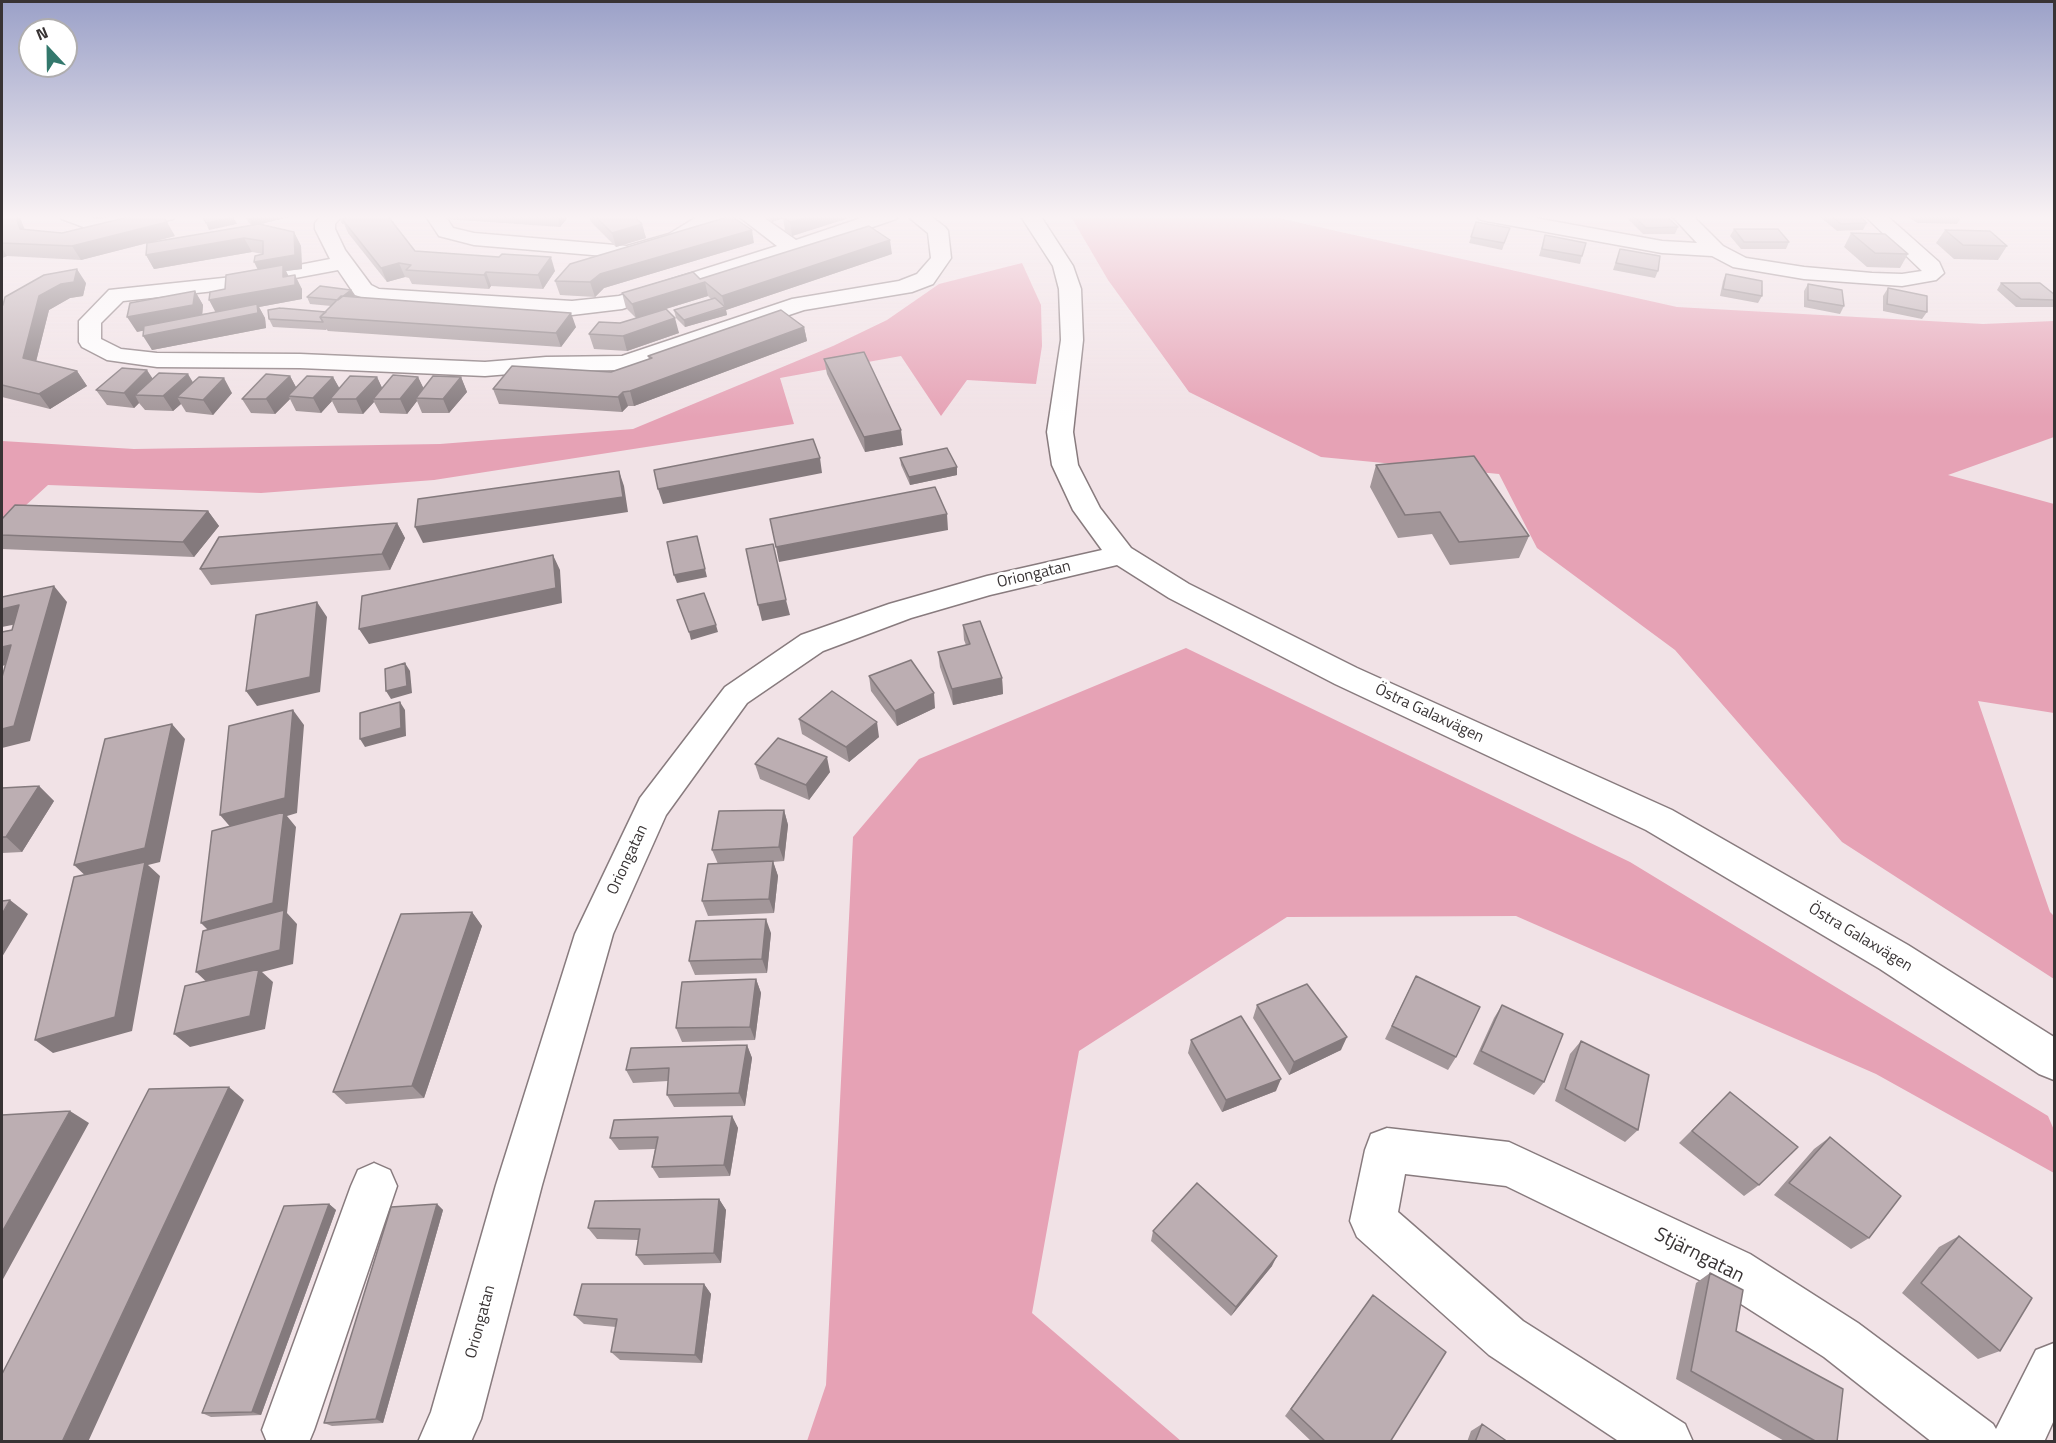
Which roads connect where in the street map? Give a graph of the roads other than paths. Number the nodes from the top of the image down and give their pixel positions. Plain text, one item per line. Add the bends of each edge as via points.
1 (239, 282) edge
2 (357, 282) edge
3 (684, 282) edge
4 (917, 282) edge
5 (1068, 282) edge
6 (1121, 555) junction
7 (2055, 1060) edge
8 (374, 1186) dead end
9 (2055, 1368) edge
10 (288, 1430) dead end
11 (444, 1442) edge
12 (1667, 1442) edge
13 (1975, 1442) edge
14 (2016, 1442) edge

1 - 4 street via 117,295 90,321 90,342 115,356 157,360 485,369 624,363 800,304
2 - 3 street via 363,290 376,295 572,308 622,302
5 - 6 street, Östra Galaxvägen via 1072,340 1060,432 1065,465 1087,510
6 - 7 street, Östra Galaxvägen via 1179,591 1305,656 1659,820 1894,957
6 - 11 street, Oriongatan via 900,610 812,643 736,694 652,807 594,934 455,1419
8 - 10 street
9 - 14 street
12 - 13 street, Stjärngatan via 1506,1338 1373,1221 1387,1150 1509,1164 1733,1271 1841,1340

